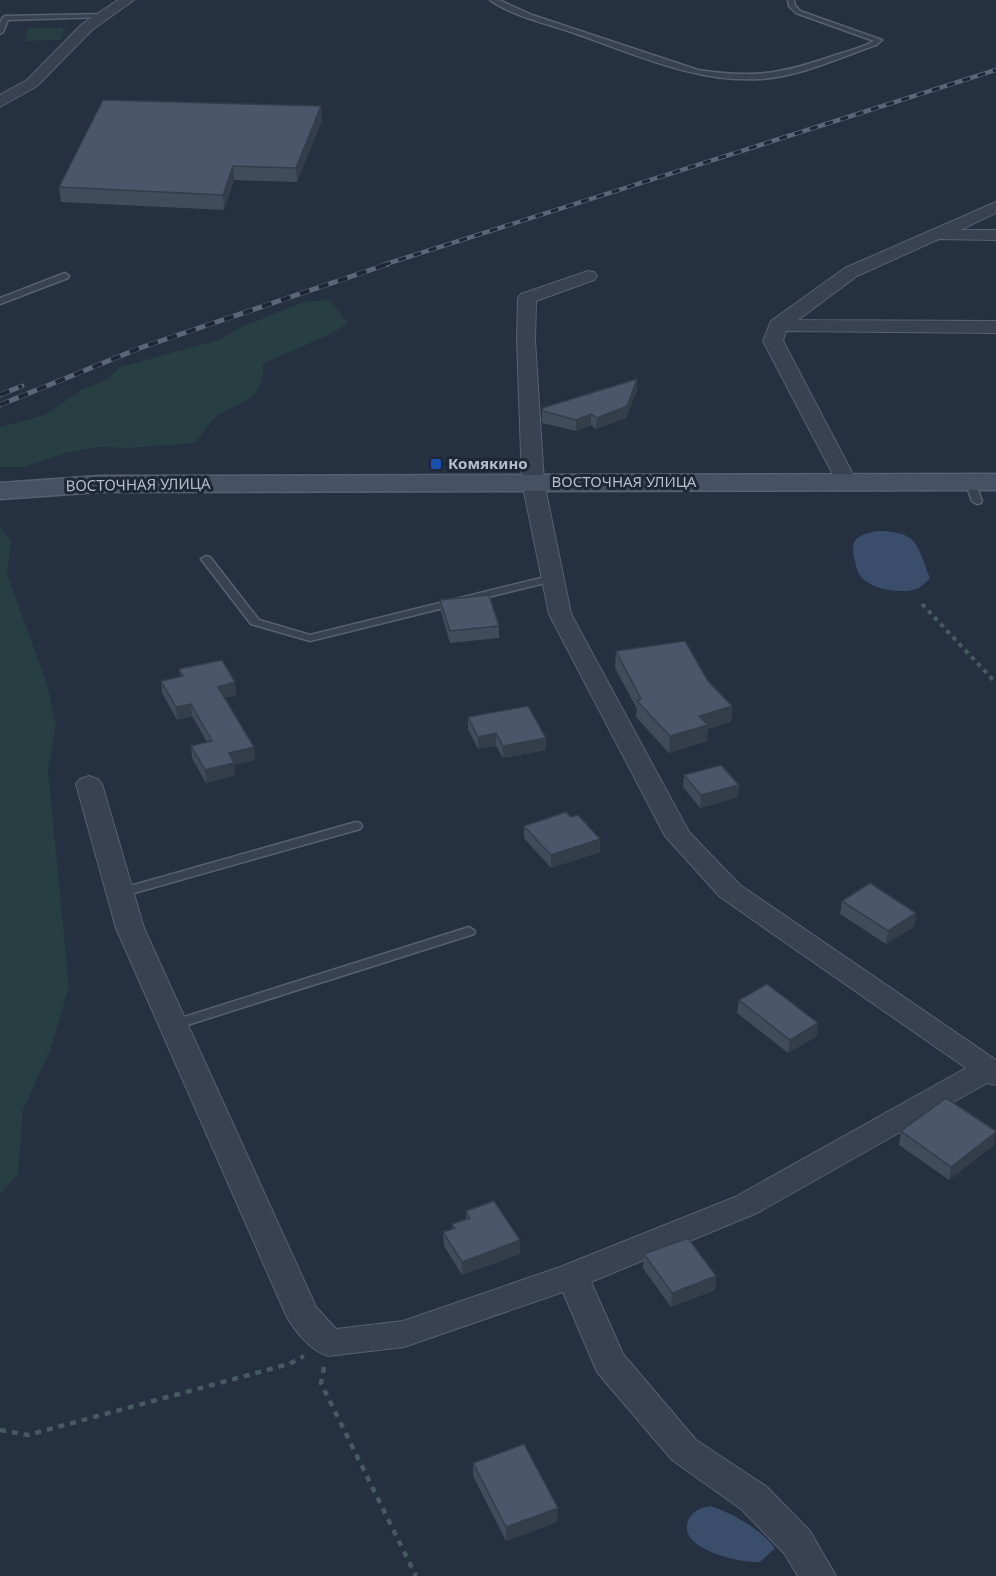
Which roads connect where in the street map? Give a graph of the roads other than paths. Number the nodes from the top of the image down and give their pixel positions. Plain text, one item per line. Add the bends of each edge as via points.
1 (127, 0) edge
2 (493, 0) edge
3 (791, 0) edge
4 (0, 11) edge
5 (103, 16) junction
6 (5, 18) junction
7 (0, 32) edge
8 (0, 102) edge
9 (996, 207) edge
10 (934, 235) junction
11 (996, 235) edge
12 (65, 276) dead end
13 (588, 276) dead end
14 (0, 301) edge
15 (778, 325) junction
16 (996, 327) edge
17 (533, 482) junction
18 (846, 482) junction
19 (981, 488) edge
20 (0, 491) edge
21 (206, 559) dead end
22 (553, 578) junction
23 (88, 784) dead end
24 (356, 826) dead end
25 (120, 893) junction
26 (469, 931) dead end
27 (173, 1024) junction
28 (992, 1072) edge
29 (572, 1276) junction
30 (818, 1576) edge

1 - 5 street
2 - 3 lane via 686,68 722,76 777,75 879,40 798,12
4 - 6 lane
5 - 6 lane
5 - 8 street via 32,83
6 - 7 lane
9 - 10 street
10 - 11 street
10 - 15 street via 851,272
12 - 14 lane
13 - 17 street via 527,298
15 - 16 street
15 - 18 street via 773,341
17 - 18 main road, ВОСТОЧНАЯ УЛИЦА
17 - 20 main road, ВОСТОЧНАЯ УЛИЦА via 100,484
17 - 22 street
18 - 19 main road, ВОСТОЧНАЯ УЛИЦА
21 - 22 lane via 255,622 310,638
22 - 28 street via 560,614 678,836 730,891
23 - 25 street
24 - 25 lane
25 - 27 street via 130,928
26 - 27 lane
27 - 29 street via 303,1315 328,1343 404,1334
28 - 29 street via 746,1205
29 - 30 street via 609,1362 684,1450 754,1498 797,1542

